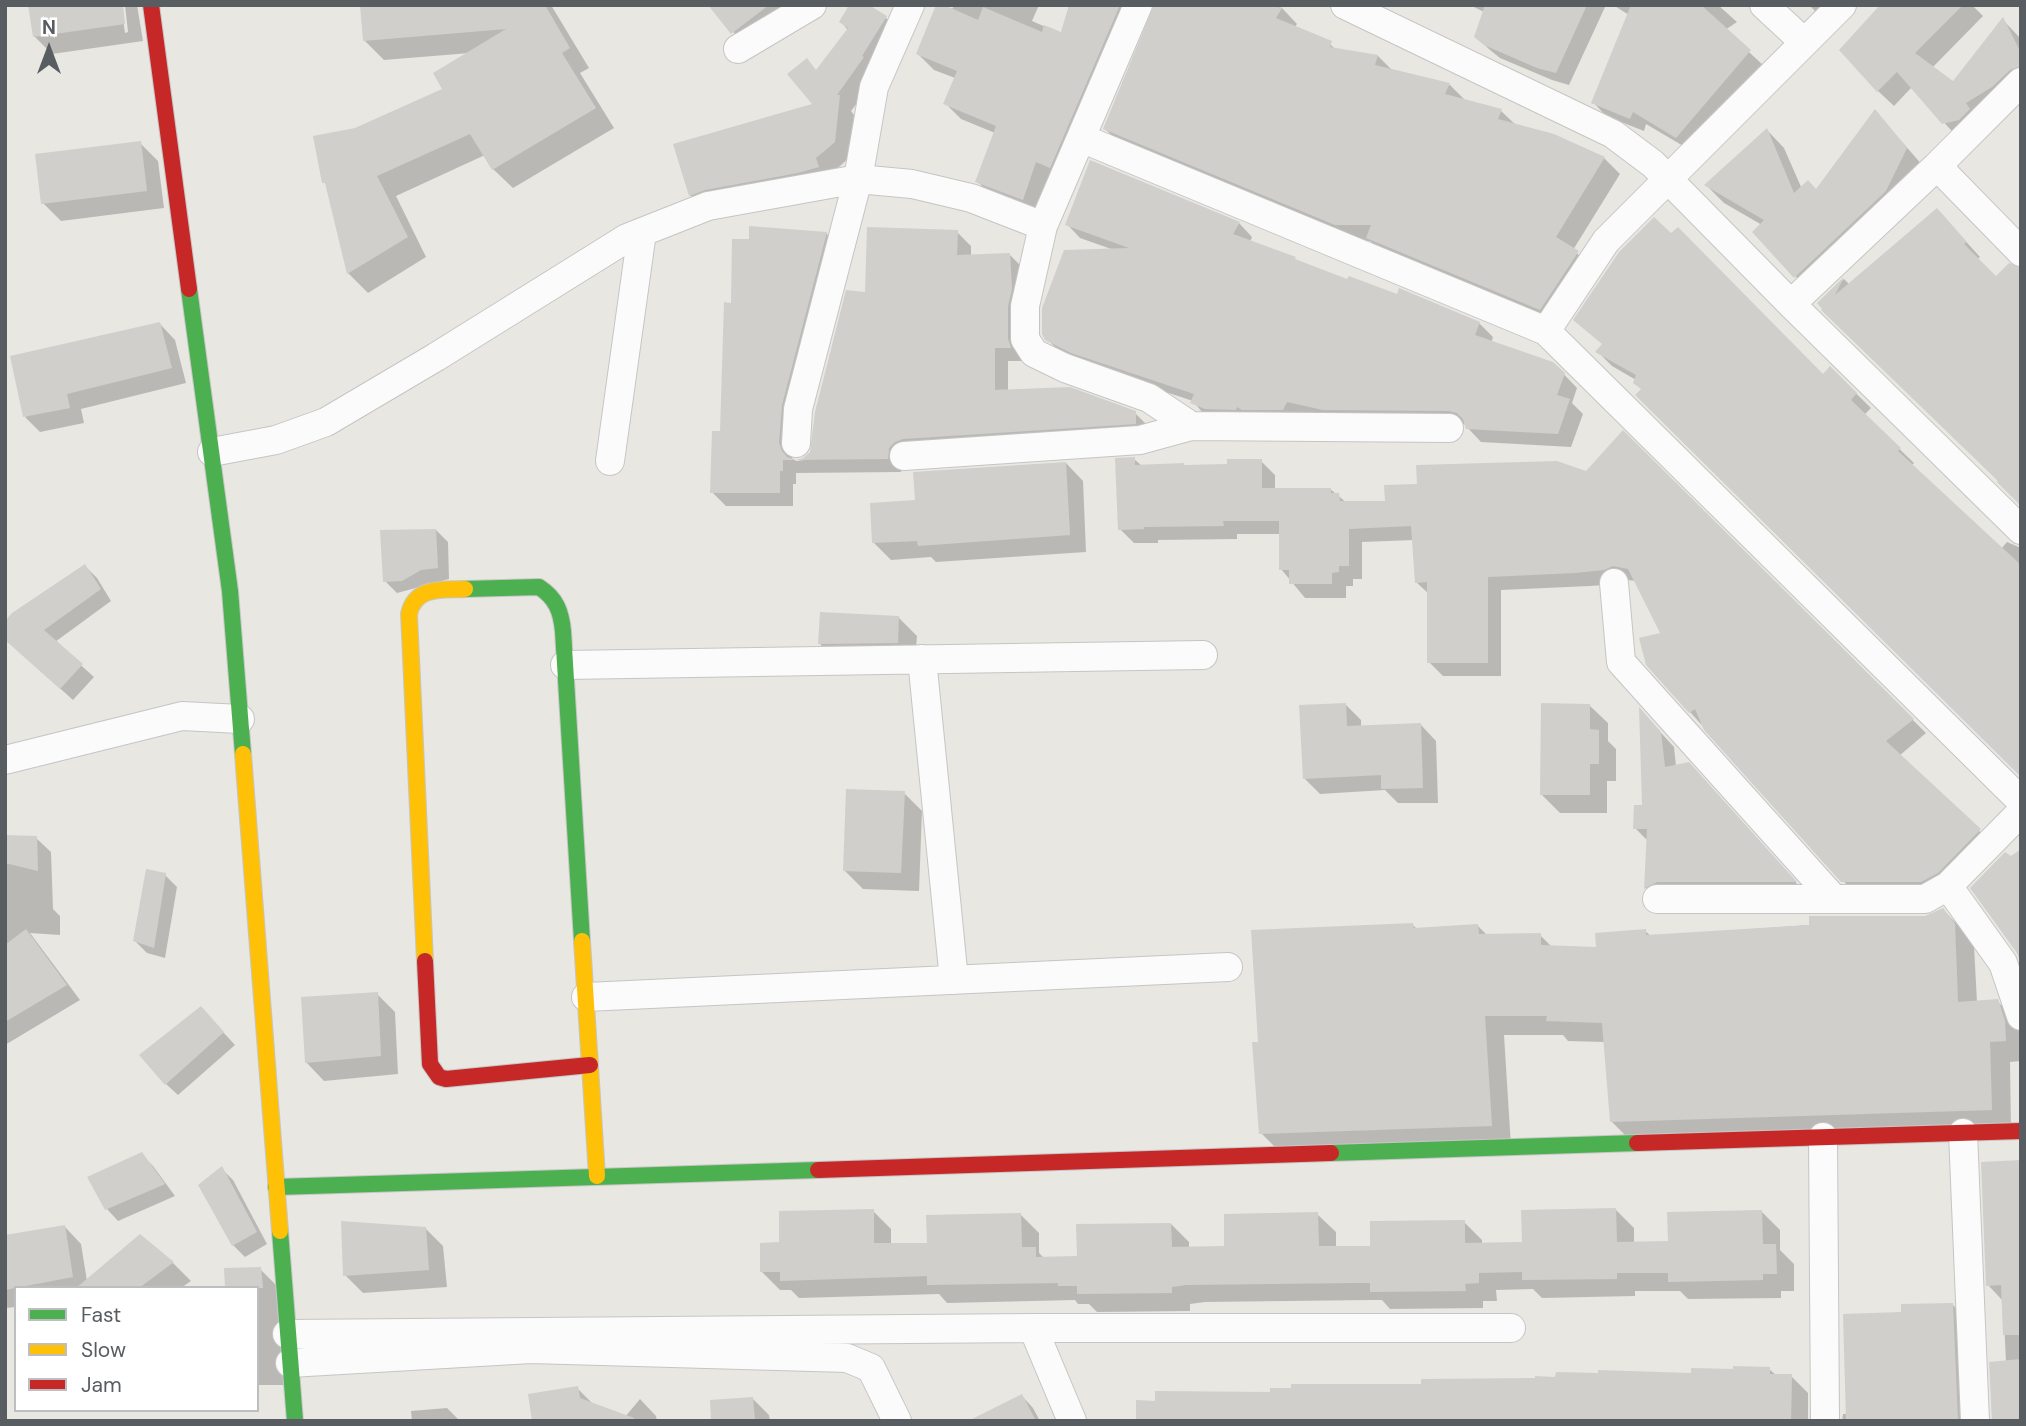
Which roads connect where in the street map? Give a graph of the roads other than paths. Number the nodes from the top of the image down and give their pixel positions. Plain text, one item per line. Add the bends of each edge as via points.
1 (151, 5) edge
2 (812, 5) edge
3 (910, 5) edge
4 (1138, 5) edge
5 (1764, 5) edge
6 (1842, 5) edge
7 (1358, 8) edge
8 (1804, 42) junction
9 (737, 49) dead end
10 (2021, 82) edge
11 (1081, 138) junction
12 (1937, 166) junction
13 (858, 179) junction
14 (1666, 179) junction
15 (1043, 226) junction
16 (642, 232) junction
17 (2021, 252) edge
18 (1791, 304) junction
19 (1546, 331) junction
20 (1191, 426) junction
21 (1449, 428) dead end
22 (796, 443) dead end
23 (212, 448) junction
24 (904, 456) dead end
25 (610, 461) dead end
26 (2021, 530) edge
27 (1614, 583) dead end
28 (1203, 655) dead end
29 (922, 659) junction
30 (565, 665) junction
31 (240, 719) junction
32 (5, 760) edge
33 (2021, 801) edge
34 (2021, 812) edge
35 (1948, 886) junction
36 (1657, 899) dead end
37 (1834, 899) junction
38 (1228, 967) dead end
39 (954, 980) junction
40 (586, 997) junction
41 (2021, 1016) edge
42 (590, 1065) junction
43 (2021, 1131) edge
44 (1964, 1132) junction
45 (1823, 1137) junction
46 (597, 1176) junction
47 (276, 1187) junction
48 (1032, 1328) junction
49 (1511, 1328) dead end
50 (287, 1334) junction
51 (290, 1363) junction
52 (295, 1421) edge
53 (897, 1421) edge
54 (1072, 1421) edge
55 (1825, 1421) edge
56 (1975, 1421) edge

1 - 23 street
2 - 9 street
3 - 13 street via 874,87
4 - 11 street
5 - 8 street
6 - 8 street
7 - 14 street via 1613,134
8 - 14 street
10 - 12 street
11 - 15 street
11 - 19 street
12 - 17 street
12 - 18 street
13 - 15 street via 912,184 971,198
13 - 16 street via 708,206
13 - 22 street via 798,409
14 - 18 street
14 - 19 street via 1606,241
15 - 20 street via 1025,306 1025,339 1034,354 1149,398
16 - 23 street via 326,422 276,440
16 - 25 street
18 - 26 street
19 - 33 street
20 - 21 street
20 - 24 street via 1140,440
23 - 31 street
27 - 37 street via 1621,662
28 - 29 street
29 - 30 street
29 - 39 street
30 - 40 street
30 - 42 street via 559,604 538,587 430,590 415,597 409,606 430,1064 446,1079
31 - 32 street via 182,716
31 - 47 street
34 - 35 street
35 - 37 street via 1925,900
35 - 41 street via 2003,964
36 - 37 street
38 - 39 street
39 - 40 street
40 - 42 street
42 - 46 street
43 - 44 street
44 - 45 street
44 - 56 street
45 - 46 street
45 - 55 street
46 - 47 street
47 - 50 street
48 - 49 street
48 - 50 street
48 - 54 street
50 - 51 street
51 - 52 street
51 - 53 street via 531,1349 847,1358 871,1368

